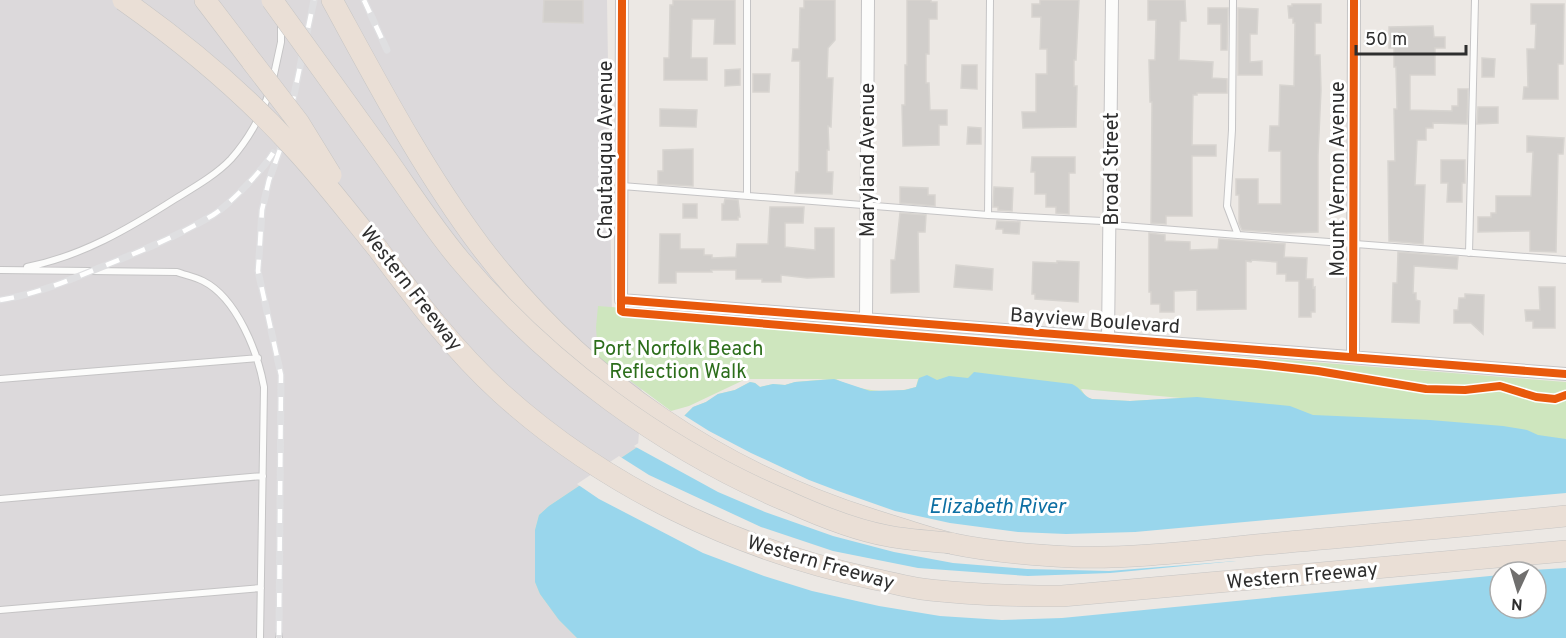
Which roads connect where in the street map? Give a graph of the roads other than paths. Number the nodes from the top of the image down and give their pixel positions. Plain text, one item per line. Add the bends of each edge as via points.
1 (123, 0) edge
2 (205, 0) edge
3 (272, 0) edge
4 (280, 0) edge
5 (332, 0) edge
6 (622, 0) edge
7 (747, 0) edge
8 (868, 0) edge
9 (990, 0) edge
10 (1112, 0) edge
11 (1233, 0) edge
12 (1354, 0) edge
13 (1475, 0) edge
14 (622, 186) junction
15 (747, 196) junction
16 (867, 206) junction
17 (988, 215) junction
18 (1110, 225) junction
19 (1238, 235) junction
20 (1353, 245) junction
21 (378, 249) junction
22 (1469, 253) junction
23 (1566, 260) edge
24 (0, 270) edge
25 (12, 270) junction
26 (621, 300) joint
27 (866, 319) junction
28 (1108, 338) junction
29 (1353, 357) junction
30 (258, 358) junction
31 (1566, 374) edge
32 (0, 379) edge
33 (262, 476) junction
34 (0, 499) edge
35 (1566, 516) edge
36 (951, 543) junction
37 (1566, 551) edge
38 (261, 588) junction
39 (0, 610) edge
40 (260, 638) edge

1 - 21 highway, bridge via 169,33 254,107 294,148
2 - 21 highway, Western Freeway, bridge via 298,123
3 - 36 highway, bridge via 459,259 543,347 579,376 686,450 782,499 887,536
4 - 25 lane via 277,67 250,133 230,160 196,186 96,245 53,262
5 - 36 highway, Western Freeway, bridge via 407,135 464,223 532,306 591,365 664,421 754,473 833,507
6 - 14 street, Chautauqua Avenue
7 - 15 lane
8 - 16 street, Maryland Avenue
9 - 17 lane
10 - 18 street, Broad Street
11 - 19 lane via 1227,206
12 - 20 street, Mount Vernon Avenue
13 - 22 lane
14 - 15 lane
14 - 26 street, Chautauqua Avenue
15 - 16 lane
16 - 17 lane
16 - 27 street, Maryland Avenue
17 - 18 lane via 1102,220
18 - 19 lane
18 - 28 street, Broad Street
19 - 20 lane
20 - 22 lane
20 - 29 street, Mount Vernon Avenue
21 - 37 highway, Western Freeway via 433,322 501,393 544,430 654,500 714,530 779,555 845,573 920,589 1062,596
22 - 23 lane
24 - 25 lane
25 - 30 lane via 177,272 204,281 227,302
26 - 27 street, Bayview Boulevard
27 - 28 street, Bayview Boulevard
28 - 29 street, Bayview Boulevard
29 - 31 street, Bayview Boulevard
30 - 32 lane
30 - 33 lane via 264,387
33 - 34 lane
33 - 38 lane
35 - 36 highway, Western Freeway via 1122,556 1042,555
38 - 39 lane
38 - 40 lane

